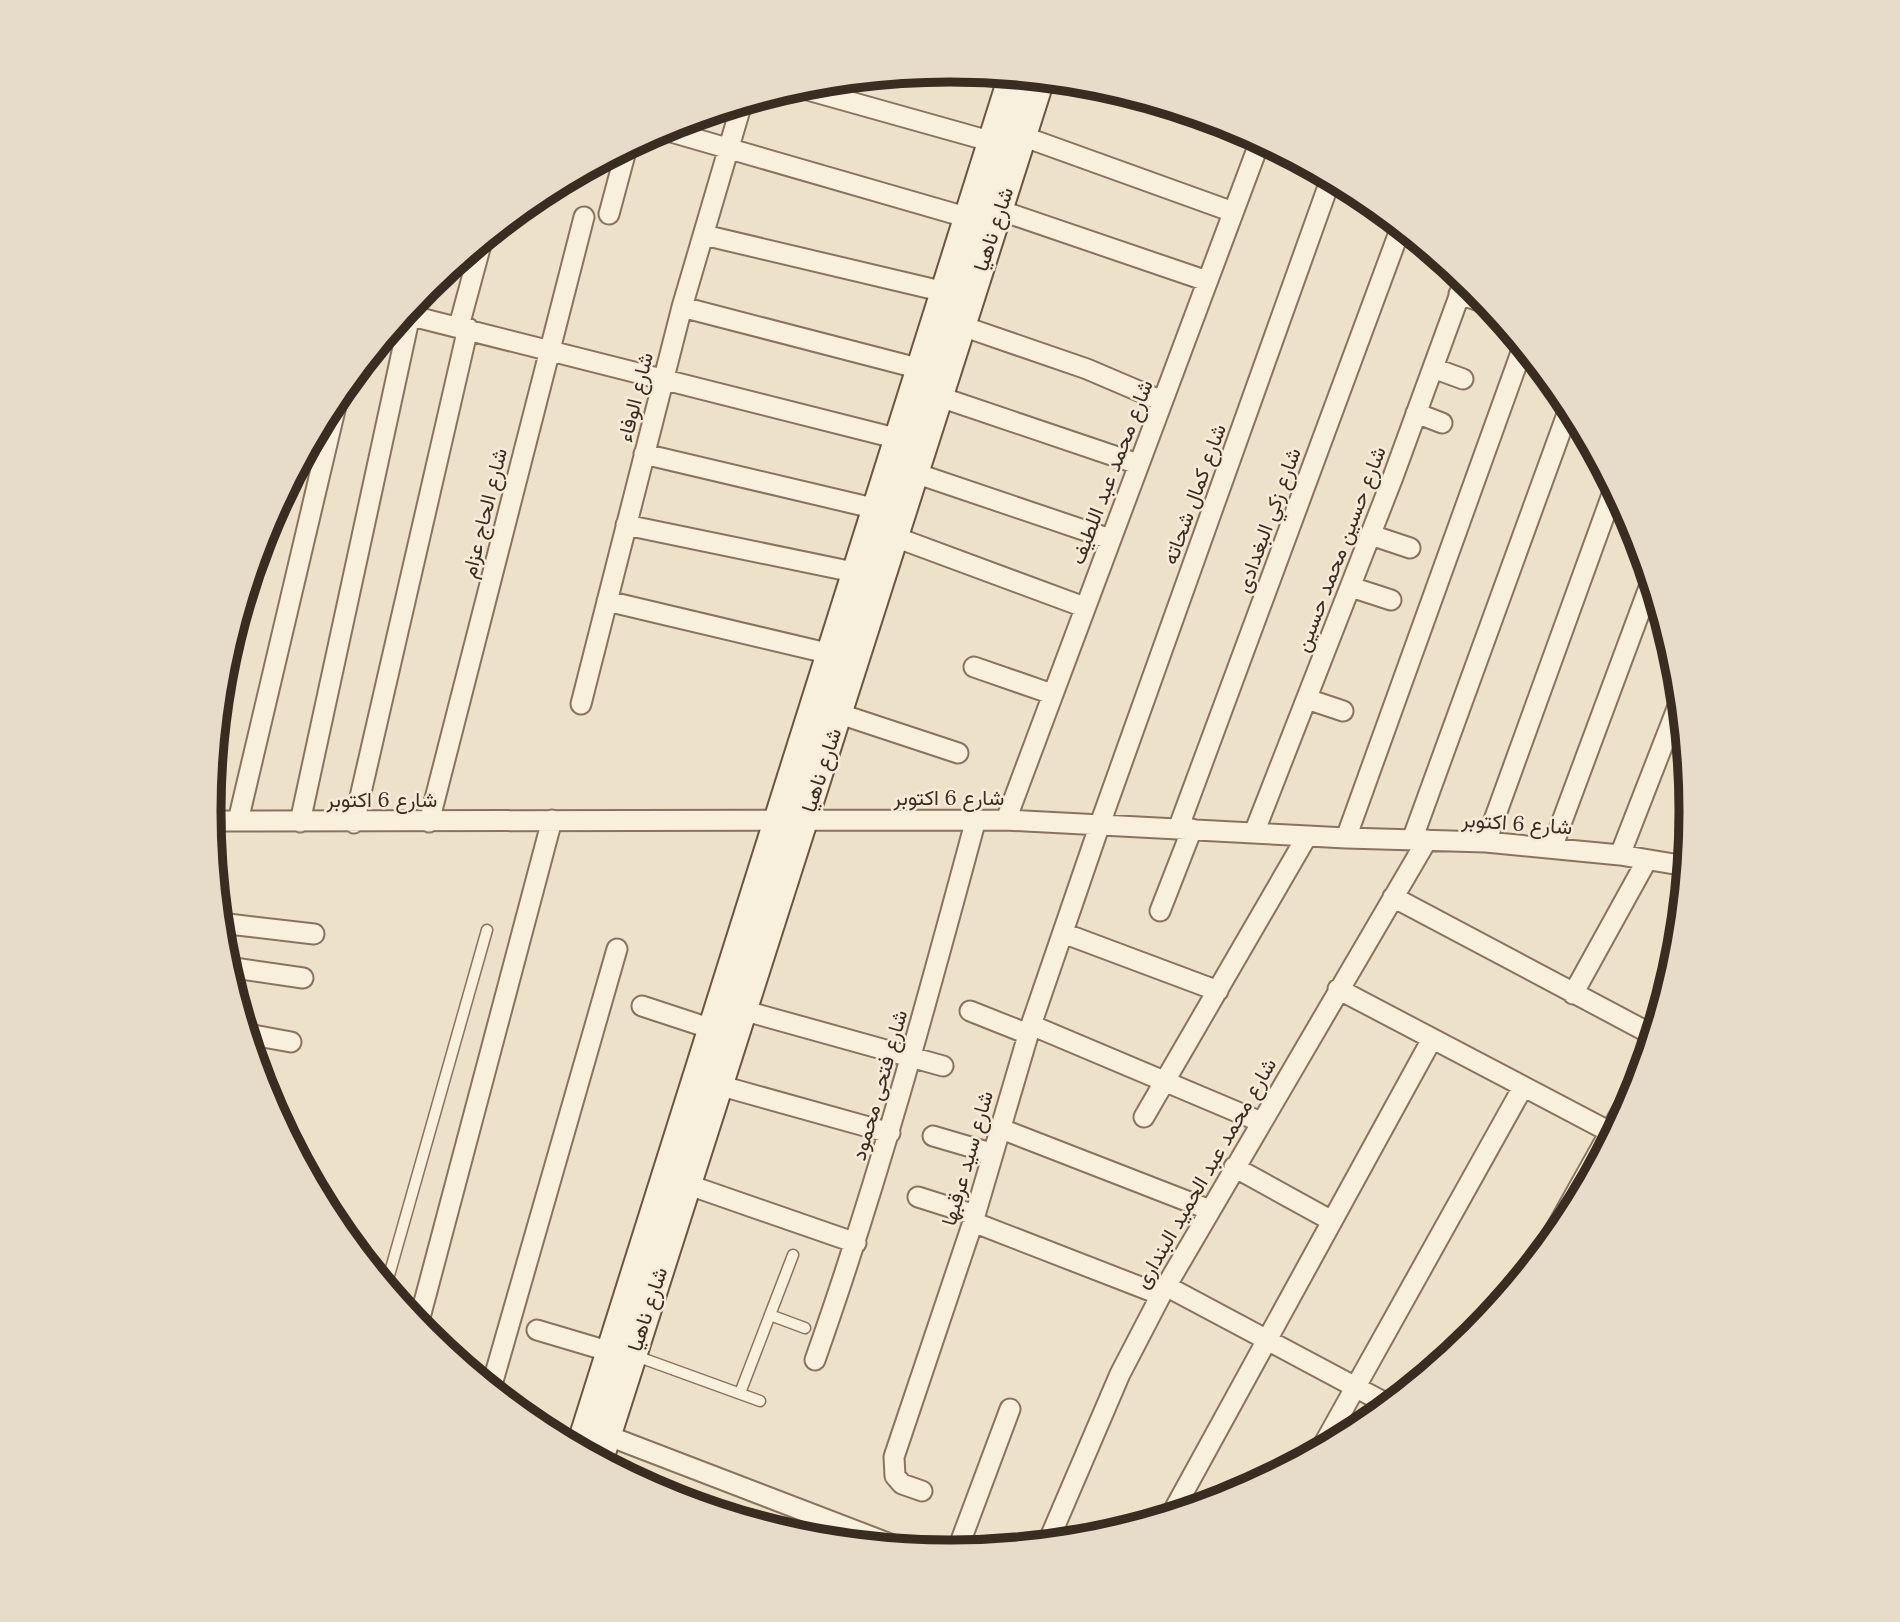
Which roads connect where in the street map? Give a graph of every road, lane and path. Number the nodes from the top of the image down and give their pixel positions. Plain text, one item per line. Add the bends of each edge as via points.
1 (1010, 85) edge
2 (1037, 87) edge
3 (821, 94) edge
4 (739, 114) edge
5 (681, 134) edge
6 (1022, 136) junction
7 (993, 142) junction
8 (729, 148) junction
9 (1257, 150) edge
10 (625, 159) edge
11 (1327, 188) edge
12 (999, 210) junction
13 (1233, 212) junction
14 (609, 214) dead end
15 (584, 217) dead end
16 (969, 218) junction
17 (704, 235) junction
18 (1398, 236) edge
19 (479, 256) edge
20 (1207, 281) junction
21 (945, 292) junction
22 (1460, 292) edge
23 (682, 307) junction
24 (415, 317) edge
25 (962, 326) junction
26 (463, 327) junction
27 (404, 329) edge
28 (550, 350) junction
29 (1519, 356) edge
30 (1433, 368) junction
31 (921, 369) junction
32 (1464, 379) dead end
33 (663, 382) junction
34 (940, 397) junction
35 (1162, 401) junction
36 (1416, 413) junction
37 (1565, 421) edge
38 (1442, 423) dead end
39 (331, 428) edge
40 (899, 439) junction
41 (644, 454) junction
42 (1138, 464) junction
43 (915, 473) junction
44 (1609, 501) edge
45 (877, 509) junction
46 (626, 526) junction
47 (1371, 536) junction
48 (895, 537) junction
49 (1110, 539) junction
50 (1410, 548) dead end
51 (869, 576) junction
52 (1351, 587) junction
53 (1646, 596) edge
54 (1391, 600) dead end
55 (607, 601) junction
56 (1084, 607) junction
57 (831, 654) junction
58 (974, 667) dead end
59 (1052, 694) junction
60 (1307, 699) junction
61 (581, 704) dead end
62 (1343, 711) dead end
63 (839, 713) junction
64 (1673, 718) edge
65 (958, 753) dead end
66 (976, 819) junction
67 (552, 820) junction
68 (1006, 820) junction
69 (221, 821) edge
70 (238, 821) junction
71 (791, 821) junction
72 (300, 822) junction
73 (429, 822) junction
74 (354, 823) junction
75 (1100, 824) junction
76 (1185, 829) junction
77 (1254, 833) junction
78 (1307, 836) junction
79 (1346, 838) junction
80 (1420, 840) junction
81 (1486, 842) junction
82 (1552, 848) junction
83 (1620, 855) junction
84 (1647, 860) junction
85 (1677, 865) edge
86 (1393, 897) junction
87 (1160, 911) dead end
88 (230, 924) edge
89 (487, 930) dead end
90 (1063, 933) junction
91 (314, 934) dead end
92 (617, 950) dead end
93 (239, 969) edge
94 (303, 978) dead end
95 (1338, 989) junction
96 (1219, 991) junction
97 (1573, 994) junction
98 (642, 1006) dead end
99 (742, 1010) junction
100 (970, 1011) dead end
101 (712, 1029) junction
102 (1030, 1030) junction
103 (1644, 1031) edge
104 (257, 1036) edge
105 (1432, 1039) junction
106 (291, 1042) dead end
107 (912, 1057) junction
108 (943, 1066) dead end
109 (1165, 1082) junction
110 (718, 1085) junction
111 (1523, 1087) junction
112 (1144, 1117) dead end
113 (1261, 1122) junction
114 (694, 1127) junction
115 (999, 1128) junction
116 (1605, 1130) edge
117 (890, 1133) junction
118 (933, 1136) dead end
119 (991, 1153) junction
120 (1234, 1167) junction
121 (686, 1185) junction
122 (918, 1197) dead end
123 (1210, 1210) junction
124 (974, 1219) junction
125 (1332, 1222) junction
126 (856, 1243) junction
127 (793, 1255) dead end
128 (389, 1275) edge
129 (1163, 1290) junction
130 (422, 1312) edge
131 (770, 1315) junction
132 (805, 1328) dead end
133 (537, 1329) dead end
134 (1267, 1340) junction
135 (621, 1353) junction
136 (815, 1360) dead end
137 (494, 1379) edge
138 (1355, 1386) junction
139 (740, 1393) junction
140 (1379, 1400) edge
141 (760, 1401) dead end
142 (1010, 1409) dead end
143 (1330, 1432) edge
144 (584, 1441) edge
145 (603, 1447) edge
146 (922, 1491) dead end
147 (1178, 1503) edge
148 (1052, 1533) edge
149 (861, 1535) edge
150 (961, 1540) edge

1 - 7 main road, شارع ناهيا
2 - 6 main road, شارع ناهيا
3 - 7 street
4 - 8 street, شارع الوفاء
5 - 8 street
6 - 12 main road, شارع ناهيا
6 - 13 street
7 - 16 main road, شارع ناهيا
8 - 16 street
8 - 17 street, شارع الوفاء
9 - 13 street, شارع محمد عبد اللطيف
10 - 14 street
11 - 75 street, شارع كمال شحاته
12 - 20 street
12 - 25 main road, شارع ناهيا
13 - 20 street, شارع محمد عبد اللطيف
15 - 28 street, شارع الحاج عزام
16 - 21 main road, شارع ناهيا
17 - 21 street
17 - 23 street, شارع الوفاء
18 - 76 street, شارع زكي البغدادى
19 - 26 street
20 - 35 street, شارع محمد عبد اللطيف
21 - 31 main road, شارع ناهيا
22 - 30 street, شارع حسين محمد حسين
23 - 31 street
23 - 33 street, شارع الوفاء
24 - 26 street
25 - 34 main road, شارع ناهيا
25 - 35 street via 1087,369
26 - 28 street
26 - 74 street
27 - 72 street
28 - 33 street
28 - 73 street, شارع الحاج عزام
29 - 79 street
30 - 32 street
30 - 36 street, شارع حسين محمد حسين
31 - 40 main road, شارع ناهيا
33 - 40 street
33 - 41 street, شارع الوفاء
34 - 42 street
34 - 43 main road, شارع ناهيا
35 - 42 street, شارع محمد عبد اللطيف
36 - 38 street
36 - 47 street, شارع حسين محمد حسين
37 - 80 street, شارع محمد عبد الحميد البندارى
39 - 70 street
40 - 45 main road, شارع ناهيا
41 - 45 street
41 - 46 street, شارع الوفاء
42 - 49 street, شارع محمد عبد اللطيف
43 - 48 main road, شارع ناهيا
43 - 49 street
44 - 81 street
45 - 51 main road, شارع ناهيا
46 - 51 street
46 - 55 street, شارع الوفاء
47 - 50 street
47 - 52 street, شارع حسين محمد حسين
48 - 51 main road, شارع ناهيا
48 - 56 street
49 - 56 street, شارع محمد عبد اللطيف
51 - 57 main road, شارع ناهيا
51 - 63 main road, شارع ناهيا
52 - 54 street
52 - 60 street, شارع حسين محمد حسين
53 - 82 street
55 - 57 street
55 - 61 street, شارع الوفاء
56 - 59 street, شارع محمد عبد اللطيف
57 - 71 main road, شارع ناهيا
58 - 59 street
59 - 68 street, شارع محمد عبد اللطيف
60 - 62 street
60 - 77 street, شارع حسين محمد حسين
63 - 65 street
63 - 71 main road, شارع ناهيا
64 - 83 street
66 - 68 street, شارع 6 اكتوبر
66 - 71 street, شارع 6 اكتوبر
66 - 107 street, شارع فتحى محمود
67 - 71 street, شارع 6 اكتوبر
67 - 73 street, شارع 6 اكتوبر
67 - 130 street
68 - 75 street, شارع 6 اكتوبر
69 - 70 street, شارع 6 اكتوبر
70 - 72 street, شارع 6 اكتوبر
71 - 99 main road, شارع ناهيا
71 - 101 main road, شارع ناهيا
72 - 74 street, شارع 6 اكتوبر
73 - 74 street, شارع 6 اكتوبر
75 - 76 street, شارع 6 اكتوبر
75 - 90 street, شارع سيد عرقبها
76 - 77 street, شارع 6 اكتوبر
76 - 87 street, شارع زكي البغدادى
77 - 78 street, شارع 6 اكتوبر
78 - 79 street, شارع 6 اكتوبر
78 - 96 street
79 - 80 street, شارع 6 اكتوبر
80 - 81 street, شارع 6 اكتوبر
80 - 86 street, شارع محمد عبد الحميد البندارى
81 - 82 street, شارع 6 اكتوبر
82 - 83 street, شارع 6 اكتوبر
83 - 84 street, شارع 6 اكتوبر
84 - 85 street, شارع 6 اكتوبر
84 - 97 street
86 - 95 street, شارع محمد عبد الحميد البندارى
86 - 97 street
88 - 91 street
89 - 128 lane
90 - 96 street
90 - 102 street, شارع سيد عرقبها
92 - 137 street
93 - 94 street
95 - 105 street
95 - 113 street, شارع محمد عبد الحميد البندارى
96 - 109 street
97 - 103 street
98 - 101 street
99 - 107 street
99 - 110 main road, شارع ناهيا
100 - 102 street
101 - 114 main road, شارع ناهيا
102 - 109 street
102 - 115 street, شارع سيد عرقبها
104 - 106 street
105 - 111 street
105 - 125 street
107 - 108 street
107 - 117 street, شارع فتحى محمود
109 - 112 street
109 - 113 street
110 - 114 main road, شارع ناهيا
110 - 117 street
111 - 116 street
111 - 138 street
113 - 120 street, شارع محمد عبد الحميد البندارى
114 - 121 main road, شارع ناهيا
114 - 135 main road, شارع ناهيا
115 - 119 street, شارع سيد عرقبها
115 - 123 street
117 - 126 street, شارع فتحى محمود
118 - 119 street
119 - 124 street, شارع سيد عرقبها
120 - 123 street, شارع محمد عبد الحميد البندارى
120 - 125 street
121 - 126 street
121 - 135 main road, شارع ناهيا
122 - 124 street
123 - 129 street, شارع محمد عبد الحميد البندارى
124 - 129 street
124 - 146 street, شارع سيد عرقبها via 894,1457 895,1476 902,1484
125 - 134 street
126 - 136 street, شارع فتحى محمود
127 - 131 lane
129 - 134 street
129 - 148 street, شارع محمد عبد الحميد البندارى via 1108,1400
131 - 132 lane
131 - 139 lane
133 - 135 street
134 - 138 street
134 - 147 street
135 - 139 lane
135 - 144 main road, شارع ناهيا
135 - 145 main road, شارع ناهيا
138 - 140 street
138 - 143 street
139 - 141 lane
142 - 150 street
145 - 149 street

